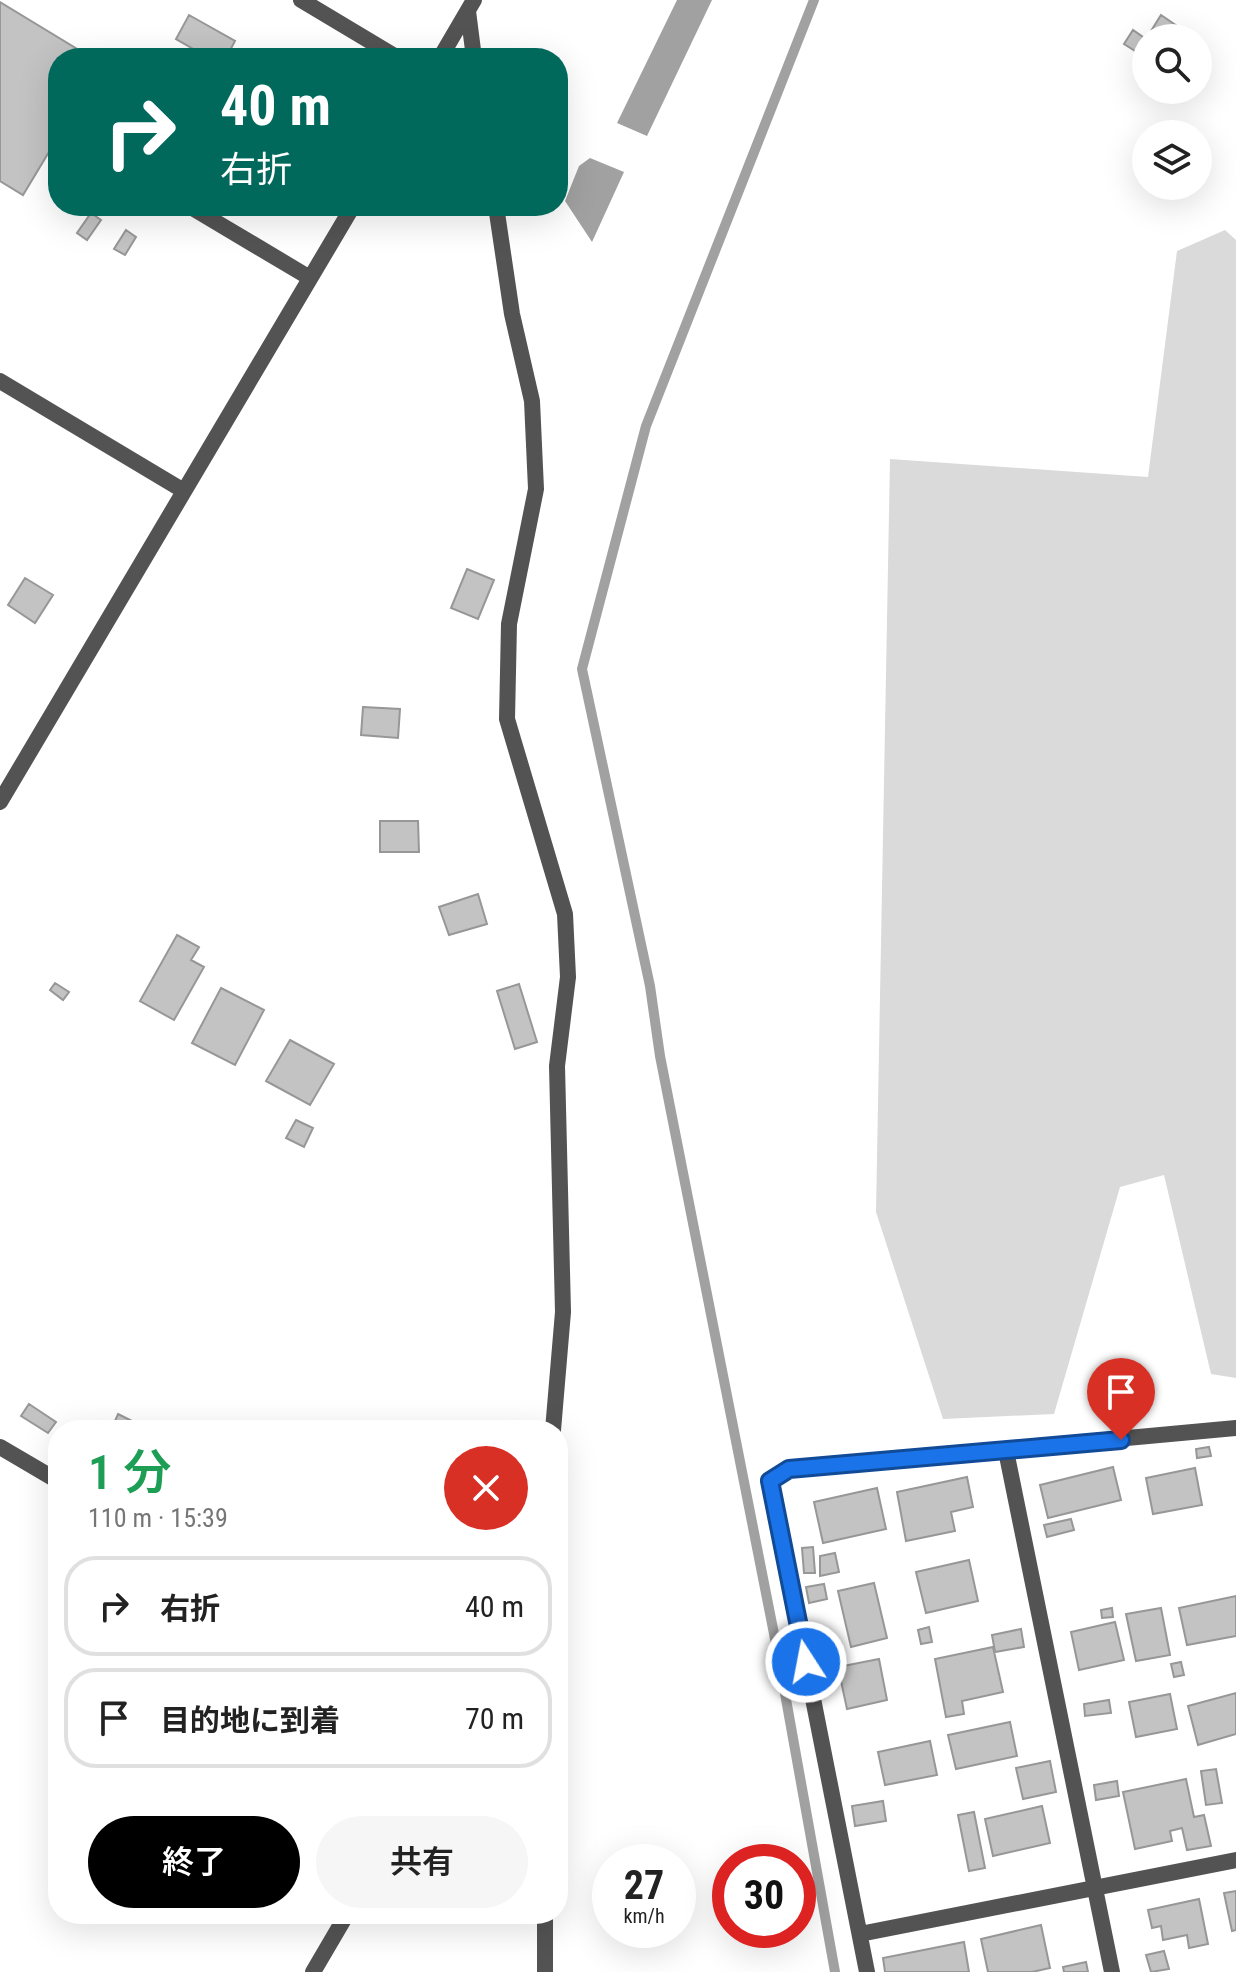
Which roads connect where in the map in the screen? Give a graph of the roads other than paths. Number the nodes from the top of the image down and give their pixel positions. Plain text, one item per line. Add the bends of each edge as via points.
1 (301, 0) edge
2 (471, 6) edge
3 (381, 48) edge
4 (446, 48) edge
5 (473, 48) edge
6 (206, 216) edge
7 (347, 216) edge
8 (497, 216) edge
9 (310, 278) junction
10 (0, 381) edge
11 (184, 491) junction
12 (0, 802) edge
13 (554, 1420) edge
14 (1236, 1428) edge
15 (0, 1447) edge
16 (1006, 1451) junction
17 (48, 1475) edge
18 (1236, 1860) edge
19 (1095, 1888) junction
20 (341, 1924) edge
21 (545, 1924) edge
22 (860, 1934) junction
23 (313, 1972) edge
24 (545, 1972) edge
25 (867, 1972) edge
26 (1112, 1972) edge

1 - 3 street
2 - 4 street
2 - 5 street
6 - 9 street
7 - 9 street
8 - 13 street via 532,401 536,489 509,624 507,719 566,930 568,977 557,1066 563,1312
9 - 11 street
10 - 11 street
11 - 12 street
14 - 16 street
15 - 17 street
16 - 19 street
16 - 22 street via 789,1469 770,1481
18 - 19 street
19 - 22 street
19 - 26 street
20 - 23 street
21 - 24 street
22 - 25 street

